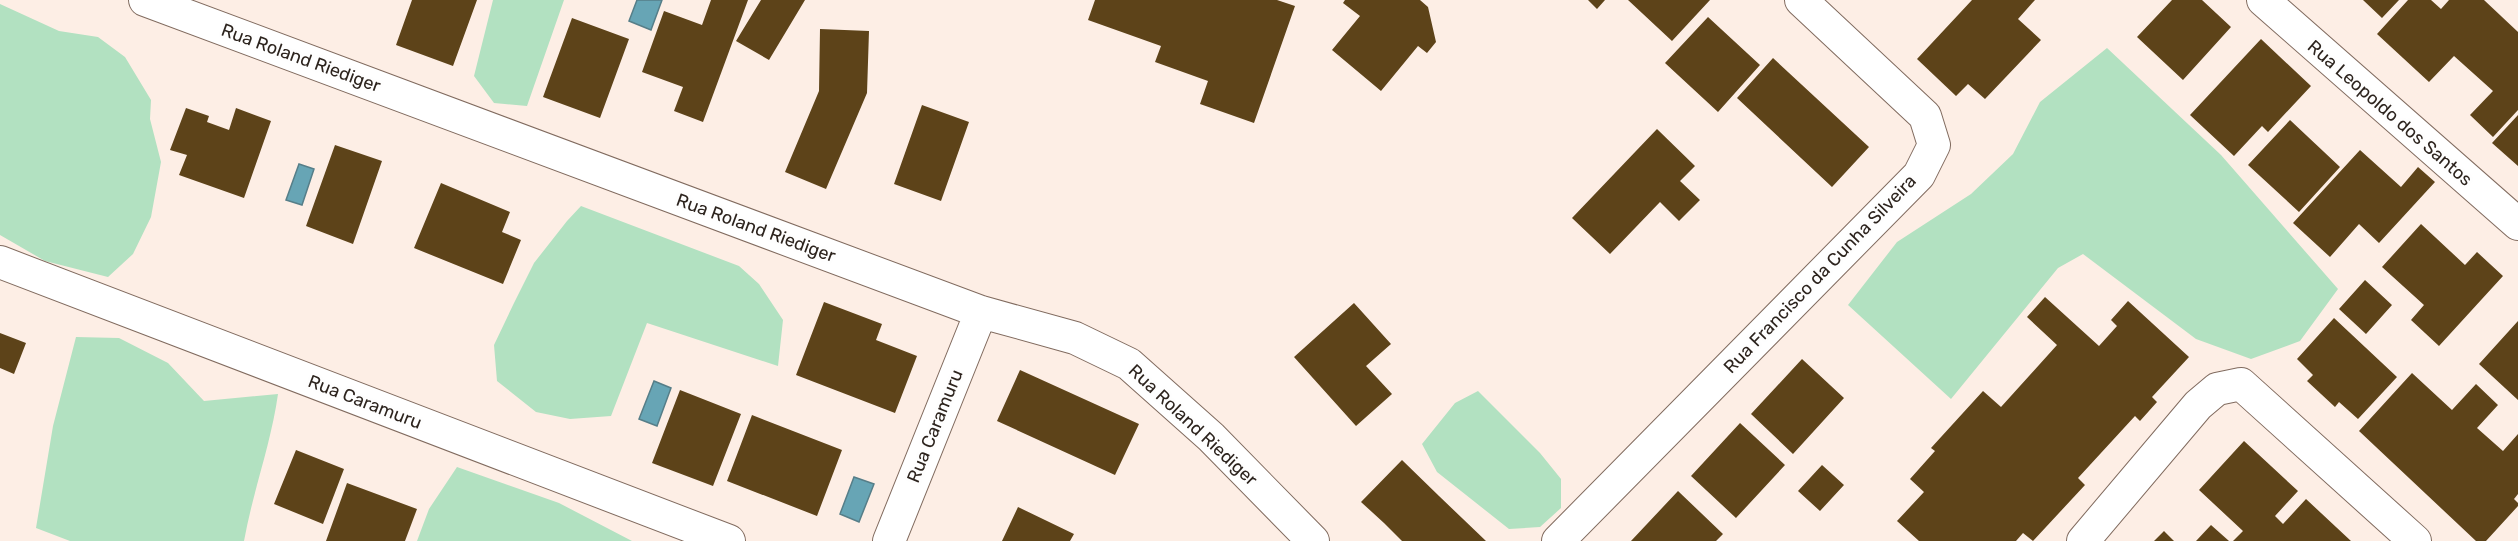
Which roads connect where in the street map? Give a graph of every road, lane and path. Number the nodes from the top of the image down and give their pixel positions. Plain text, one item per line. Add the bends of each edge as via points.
1 (145, 0) edge
2 (1801, 0) edge
3 (2263, 0) edge
4 (2518, 224) edge
5 (0, 262) edge
6 (981, 312) junction
7 (729, 541) edge
8 (889, 541) edge
9 (1313, 541) edge
10 (1558, 541) edge
11 (2083, 541) edge
12 (2415, 541) edge

1 - 6 street, Rua Roland Riediger
2 - 10 street, Rua Francisco da Cunha Silveira via 1925,116 1934,145 1919,175
3 - 4 street, Rua Leopoldo dos Santos
5 - 7 street, Rua Caramuru
6 - 8 street, Rua Caramuru
6 - 9 street, Rua Roland Riediger via 1075,338 1129,364 1210,437
11 - 12 street via 2198,405 2217,389 2241,384

